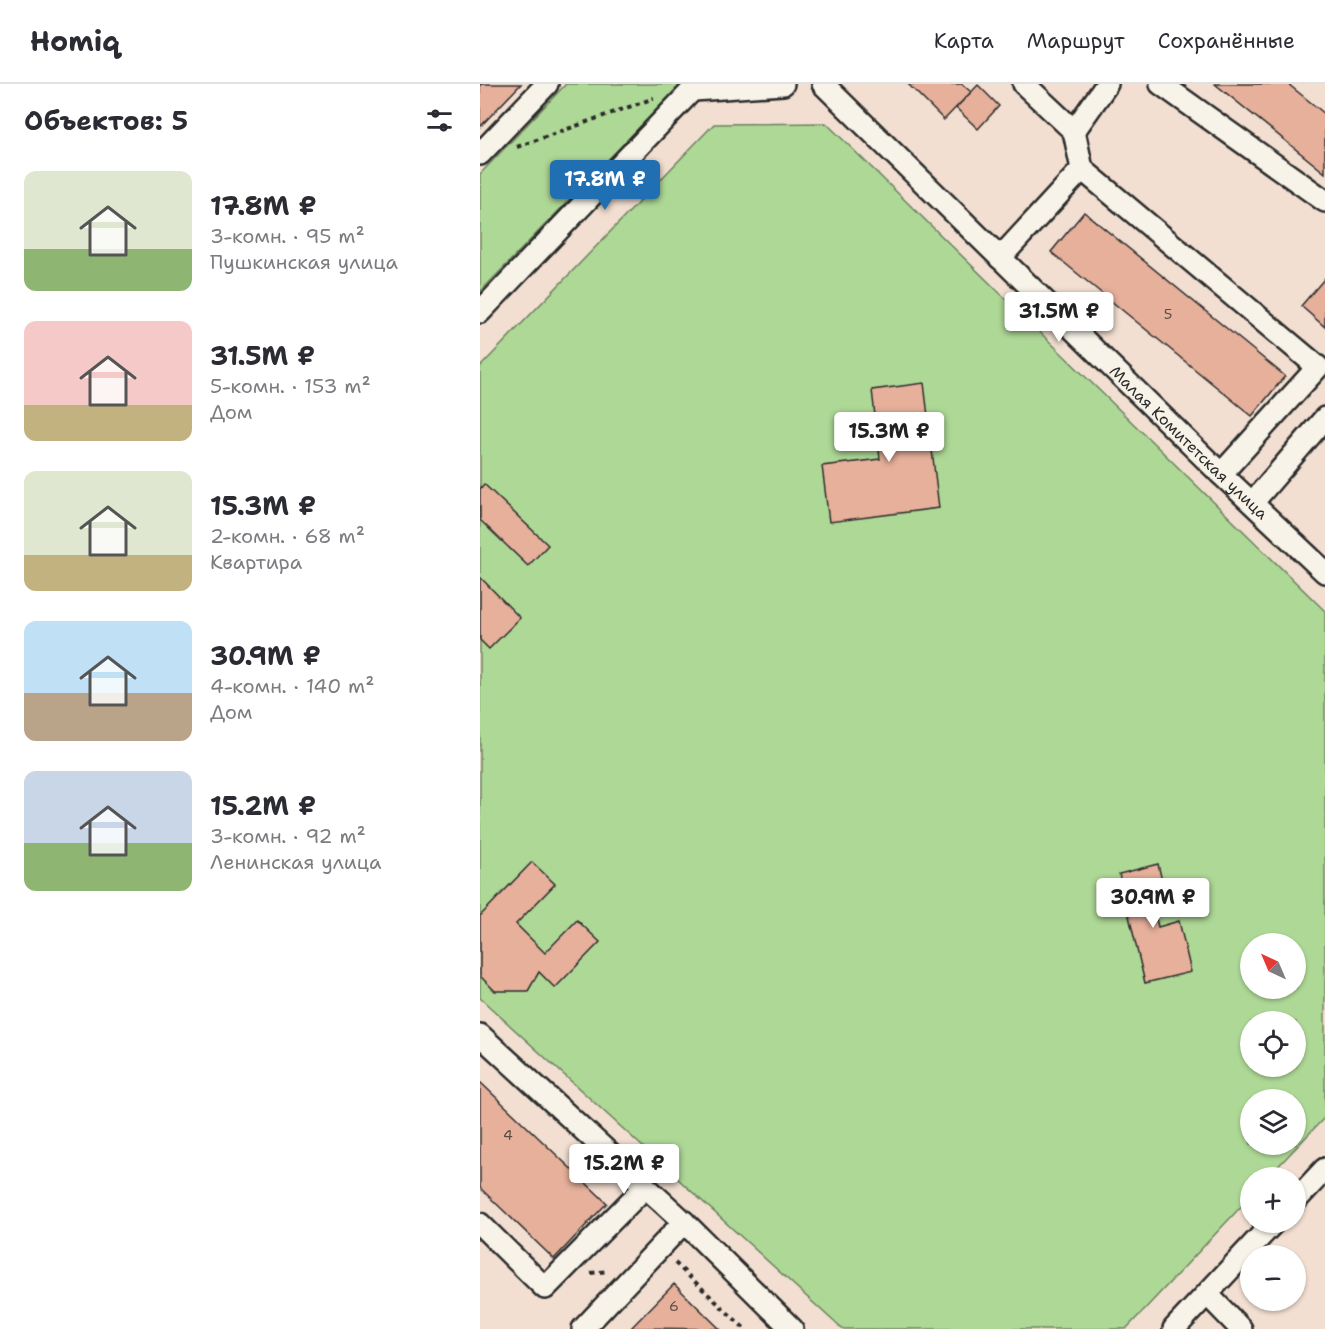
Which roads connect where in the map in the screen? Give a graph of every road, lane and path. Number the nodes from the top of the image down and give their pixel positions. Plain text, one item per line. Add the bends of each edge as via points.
1 (547, 84) edge
2 (783, 84) edge
3 (823, 84) edge
4 (1024, 84) edge
5 (1107, 84) edge
6 (1161, 84) edge
7 (696, 87) edge
8 (655, 98) dead end
9 (1074, 130) junction
10 (513, 149) dead end
11 (480, 154) edge
12 (1082, 169) junction
13 (1325, 201) edge
14 (1000, 258) junction
15 (480, 312) edge
16 (1325, 418) edge
17 (1221, 474) junction
18 (1253, 502) junction
19 (1325, 572) edge
20 (480, 1035) edge
21 (1325, 1169) edge
22 (645, 1187) junction
23 (1306, 1189) edge
24 (684, 1222) junction
25 (480, 1224) edge
26 (1264, 1233) edge
27 (1206, 1294) junction
28 (583, 1329) edge
29 (792, 1329) edge
30 (1174, 1329) edge
31 (1241, 1329) edge

1 - 11 street
2 - 7 street
3 - 14 street, Малая Комитетская улица
4 - 9 street
5 - 9 street
6 - 13 street
7 - 15 street
8 - 10 path
9 - 12 street
12 - 14 street
12 - 17 street via 1318,367
14 - 17 street, Малая Комитетская улица
16 - 18 street
17 - 18 street, Малая Комитетская улица
18 - 19 street, Малая Комитетская улица
20 - 22 street
21 - 23 street
22 - 24 street
22 - 25 street via 544,1288
24 - 28 street
24 - 29 street
26 - 27 street
27 - 30 street
27 - 31 street

